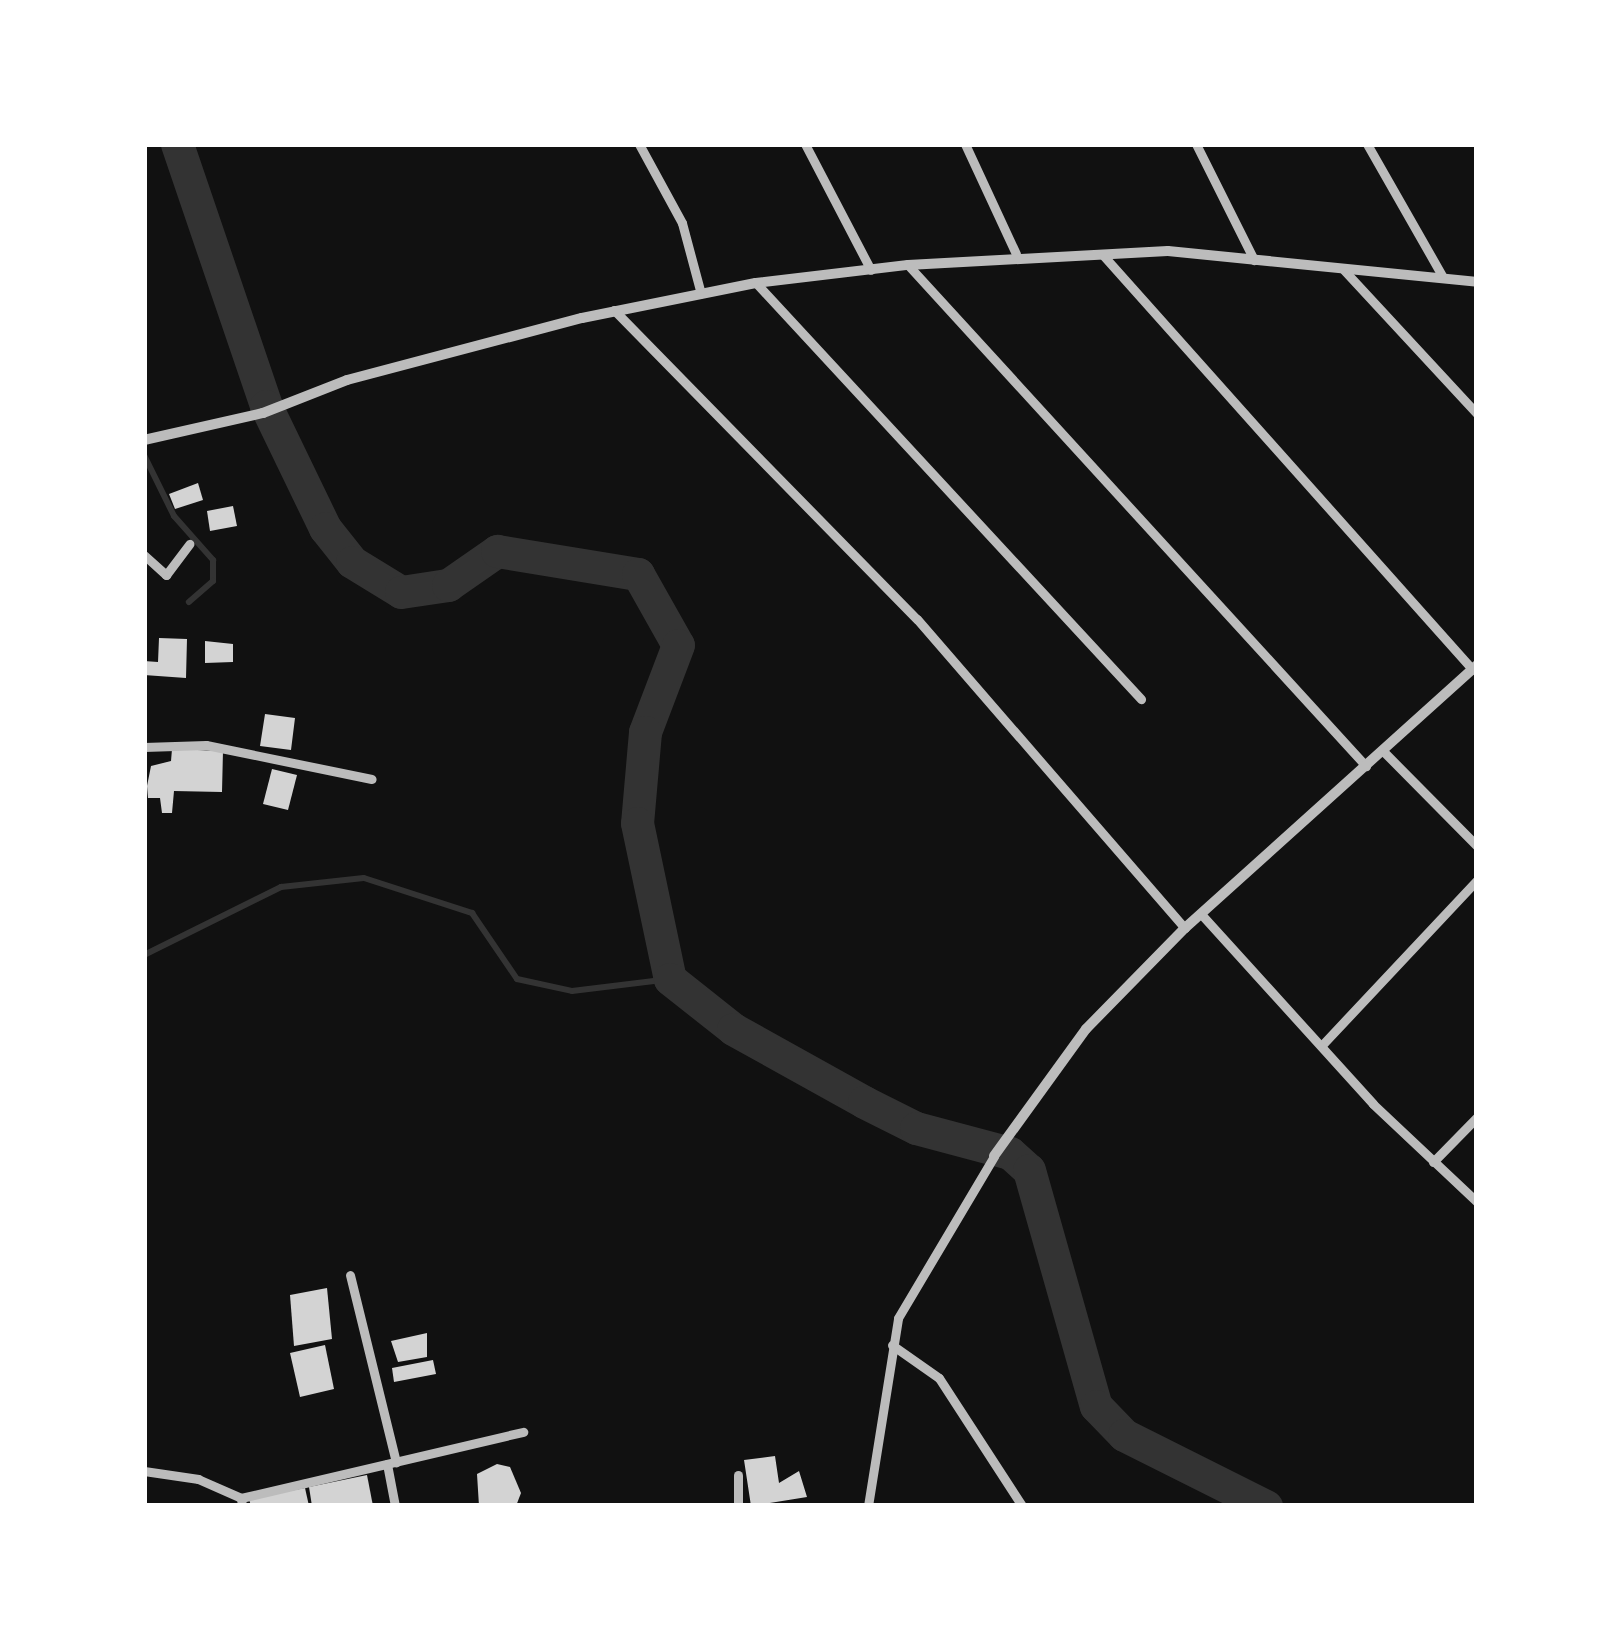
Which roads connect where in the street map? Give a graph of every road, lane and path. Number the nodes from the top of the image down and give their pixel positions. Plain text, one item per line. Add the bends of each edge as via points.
1 (639, 144) edge
2 (805, 144) edge
3 (965, 144) edge
4 (1196, 144) edge
5 (1367, 144) edge
6 (1016, 254) junction
7 (1102, 254) junction
8 (1254, 260) junction
9 (908, 265) junction
10 (1342, 268) junction
11 (872, 269) junction
12 (1443, 277) junction
13 (1477, 282) edge
14 (756, 284) junction
15 (701, 294) junction
16 (614, 310) junction
17 (1477, 414) edge
18 (144, 440) edge
19 (189, 544) dead end
20 (144, 555) edge
21 (1475, 668) edge
22 (1141, 699) dead end
23 (144, 747) edge
24 (1383, 751) junction
25 (1366, 766) junction
26 (371, 779) dead end
27 (1477, 846) edge
28 (1477, 880) edge
29 (1202, 914) junction
30 (1185, 928) junction
31 (1323, 1044) junction
32 (1477, 1117) edge
33 (994, 1156) joint
34 (1433, 1162) junction
35 (1477, 1202) edge
36 (350, 1275) dead end
37 (892, 1346) junction
38 (523, 1432) dead end
39 (391, 1463) junction
40 (144, 1471) edge
41 (738, 1475) dead end
42 (242, 1502) edge
43 (394, 1506) edge
44 (738, 1506) edge
45 (868, 1506) edge
46 (1022, 1506) edge

1 - 15 street via 682,223
2 - 11 street
3 - 6 street
4 - 8 street
5 - 12 street
6 - 7 street
6 - 9 street
7 - 8 street
7 - 21 street
8 - 10 street
9 - 11 street
9 - 25 street
10 - 12 street
10 - 17 street
11 - 14 street
12 - 13 street
14 - 15 street
14 - 22 street
15 - 16 street
16 - 18 street
16 - 30 street via 917,619
19 - 20 street via 166,575
21 - 24 street
23 - 26 street via 206,746
24 - 25 street
24 - 27 street
25 - 29 street
28 - 31 street
29 - 30 street
29 - 31 street
30 - 33 street via 1086,1029
31 - 34 street
32 - 34 street
33 - 37 street via 920,1274
34 - 35 street
36 - 39 street
37 - 45 street
37 - 46 street via 939,1378
38 - 39 street
39 - 42 street
39 - 43 street
40 - 42 street via 198,1479
41 - 44 street

